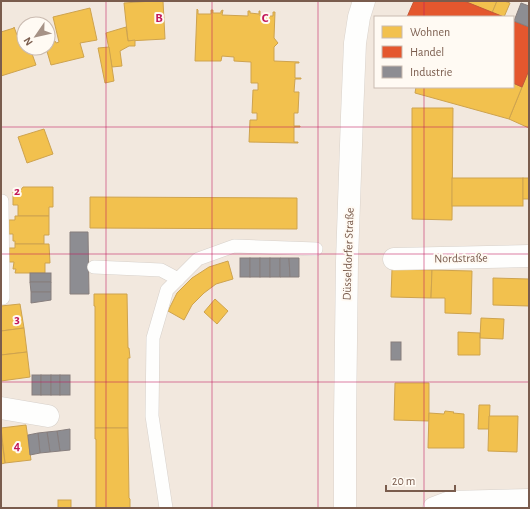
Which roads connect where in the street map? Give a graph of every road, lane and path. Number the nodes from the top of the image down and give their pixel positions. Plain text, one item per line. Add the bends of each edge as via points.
1 (364, 1) edge
2 (2, 201) dead end
3 (316, 249) dead end
4 (529, 256) edge
5 (394, 259) dead end
6 (94, 267) dead end
7 (178, 279) junction
8 (1, 298) edge
9 (1, 408) edge
10 (48, 416) dead end
11 (529, 500) edge
12 (166, 508) edge
13 (345, 508) edge
14 (434, 508) edge

1 - 13 main road, Düsseldorfer Straße via 355,43 352,116 344,420
2 - 8 lane
3 - 7 lane via 234,246 198,259
4 - 5 main road, Nordstraße
6 - 7 lane via 161,270
7 - 12 lane via 167,290 153,338 152,416
9 - 10 main road
11 - 14 main road via 450,502

